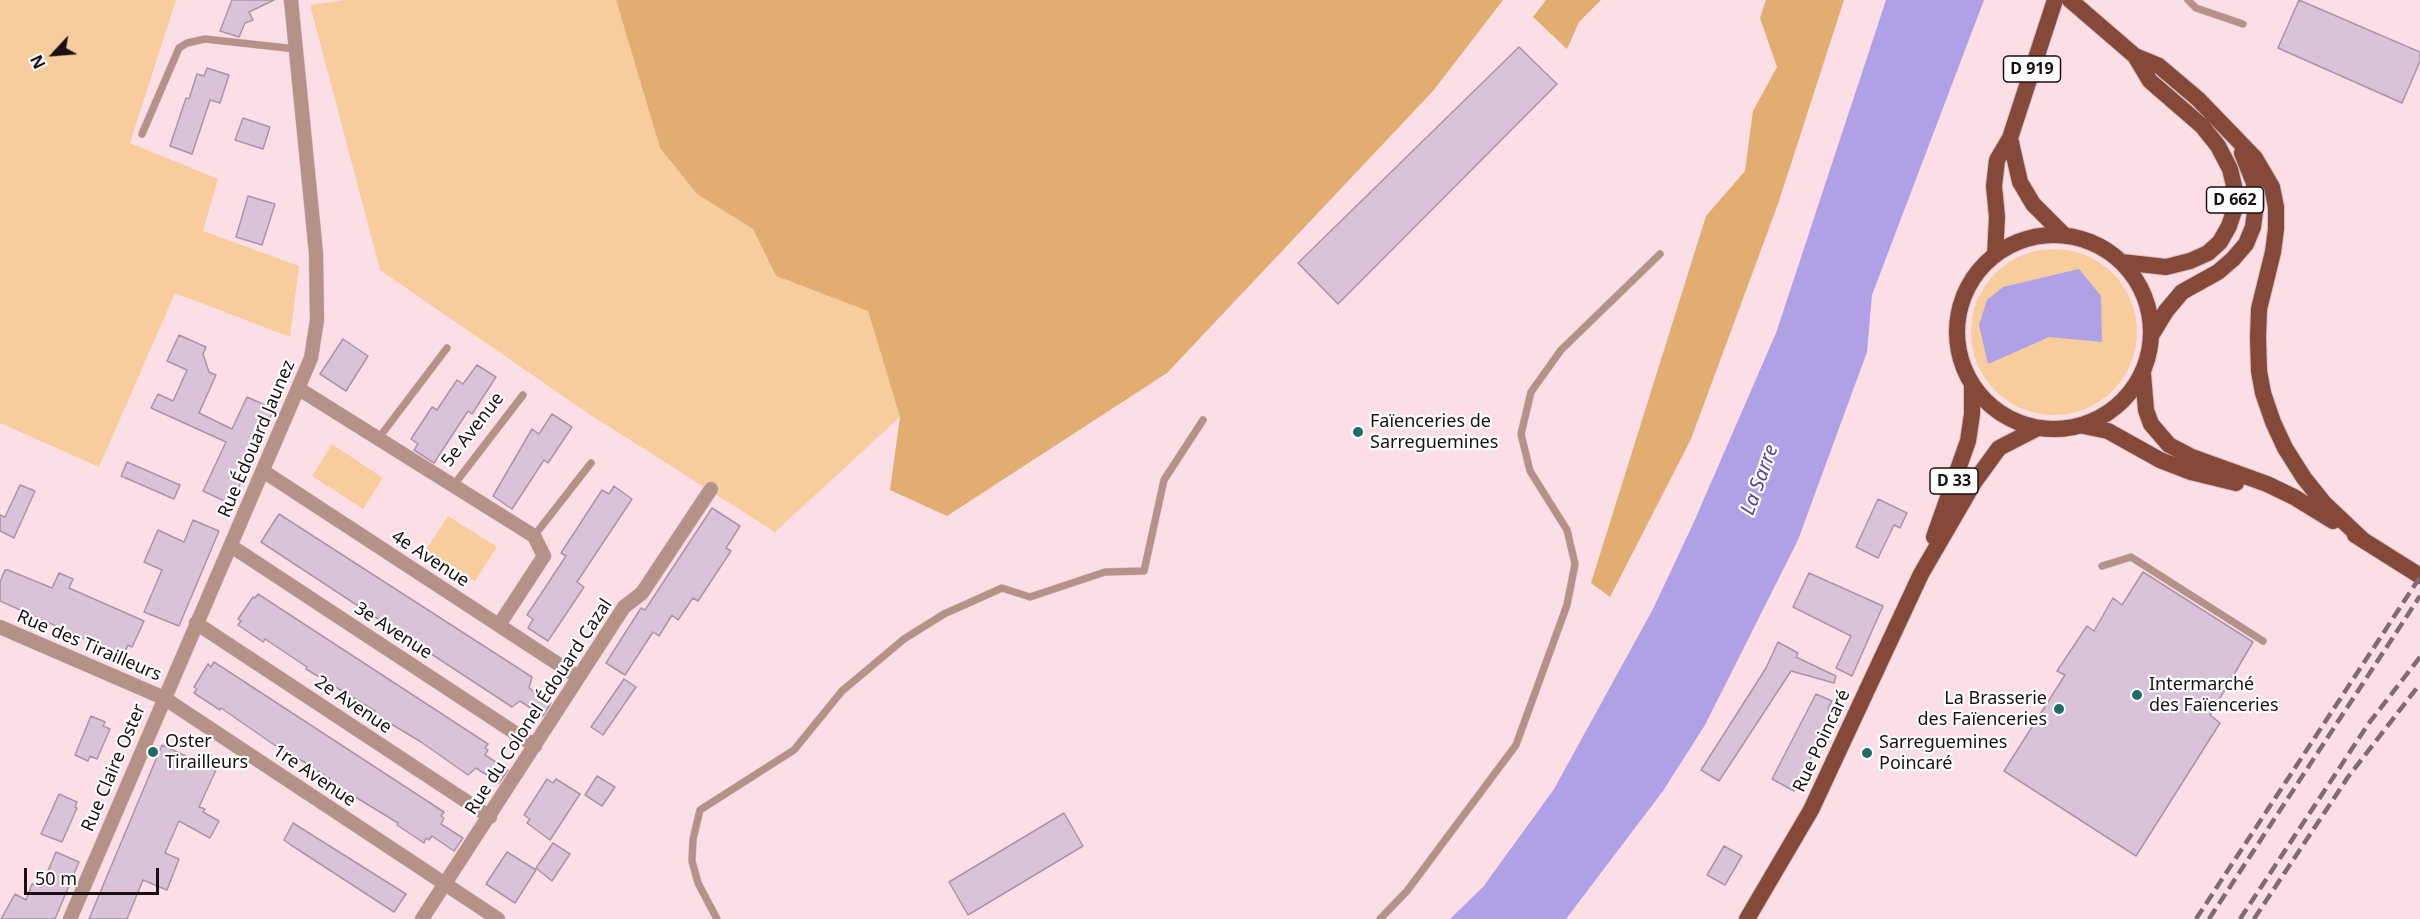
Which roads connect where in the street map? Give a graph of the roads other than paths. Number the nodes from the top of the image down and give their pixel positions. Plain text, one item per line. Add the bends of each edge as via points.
1 (291, 0) edge
2 (2055, 0) edge
3 (2070, 0) edge
4 (2188, 0) edge
5 (2243, 24) dead end
6 (296, 49) junction
7 (2135, 57) junction
8 (142, 134) dead end
9 (2232, 135) junction
10 (2010, 138) junction
11 (2064, 235) junction
12 (1660, 254) dead end
13 (1995, 255) junction
14 (2121, 262) junction
15 (2152, 334) junction
16 (447, 348) dead end
17 (2143, 374) junction
18 (1972, 386) junction
19 (299, 389) junction
20 (523, 395) dead end
21 (1203, 420) dead end
22 (2084, 426) junction
23 (2037, 429) junction
24 (378, 439) junction
25 (591, 463) dead end
26 (263, 471) junction
27 (452, 487) junction
28 (711, 489) dead end
29 (2294, 497) junction
30 (534, 536) junction
31 (2367, 543) junction
32 (231, 546) junction
33 (2102, 566) dead end
34 (1921, 574) junction
35 (2420, 576) edge
36 (196, 623) junction
37 (499, 625) junction
38 (0, 627) edge
39 (2263, 641) dead end
40 (578, 677) junction
41 (164, 698) junction
42 (535, 746) junction
43 (489, 817) junction
44 (444, 884) junction
45 (70, 919) edge
46 (422, 919) edge
47 (498, 919) edge
48 (717, 919) edge
49 (1380, 919) edge
50 (1747, 919) edge

1 - 6 street, Rue Édouard Jaunez
2 - 10 main road, D 919
3 - 7 main road, D 662
4 - 5 lane via 2196,8
6 - 8 lane via 205,39 187,43 179,48
6 - 19 street, Rue Édouard Jaunez via 316,253 317,320 311,358
7 - 9 main road, D 662 via 2159,66
7 - 14 main road, D 662 via 2150,81 2202,126 2218,146 2230,169 2235,208 2220,242 2208,253 2166,267
9 - 15 main road, D 662 via 2254,183 2253,227 2246,244 2233,259 2182,292
9 - 31 main road, D 662 via 2255,158 2272,187 2276,207 2273,252 2259,309 2258,338 2261,382 2273,422 2304,478 2324,503
10 - 11 main road via 2020,182 2033,204
10 - 13 main road, D 919 via 1997,160
11 - 13 main road via 2027,238
11 - 14 main road via 2094,243
12 - 49 lane via 1561,350 1531,392 1521,434 1530,471 1567,530 1575,564 1567,605 1516,745 1407,891
13 - 18 main road via 1968,286 1960,306 1958,347
14 - 15 main road via 2144,295
15 - 17 main road
16 - 24 lane
17 - 22 main road via 2119,406
17 - 29 main road, D 662 via 2151,424 2169,445
18 - 23 main road via 2000,414
18 - 34 main road, Rue Poincaré / D 33 via 1968,441
19 - 24 street, 5e Avenue
19 - 26 street, Rue Édouard Jaunez
20 - 27 lane, 5e Avenue
21 - 48 lane via 1164,480 1144,571 1105,572 1030,597 1002,588 944,614 904,639 842,691 794,750 700,810 692,861 698,884
22 - 23 main road
22 - 29 main road, D 662 via 2108,431 2191,472
23 - 34 main road, Rue Poincaré / D 33 via 2000,448 1986,465
24 - 27 street, 5e Avenue
25 - 30 lane
26 - 32 street, Rue Édouard Jaunez
26 - 37 street, 4e Avenue
27 - 30 street, 5e Avenue
28 - 40 street, Rue du Colonel Édouard Cazal via 642,593 624,607
29 - 31 main road, D 662
30 - 37 street via 544,556
31 - 35 main road, D 662
32 - 36 street, Rue Édouard Jaunez
32 - 42 street, 3e Avenue
33 - 39 lane via 2131,557
34 - 50 main road, Rue Poincaré / D 33 via 1811,810
36 - 41 street, Rue Édouard Jaunez
36 - 43 street, 2e Avenue
37 - 40 street, 4e Avenue
38 - 41 street, Rue des Tirailleurs
40 - 42 street, Rue du Colonel Édouard Cazal
41 - 44 street, 1re Avenue
41 - 45 street, Rue Claire Oster
42 - 43 street, Rue du Colonel Édouard Cazal
43 - 44 street, Rue du Colonel Édouard Cazal
44 - 46 street, Rue du Colonel Édouard Cazal
44 - 47 street, 1re Avenue

